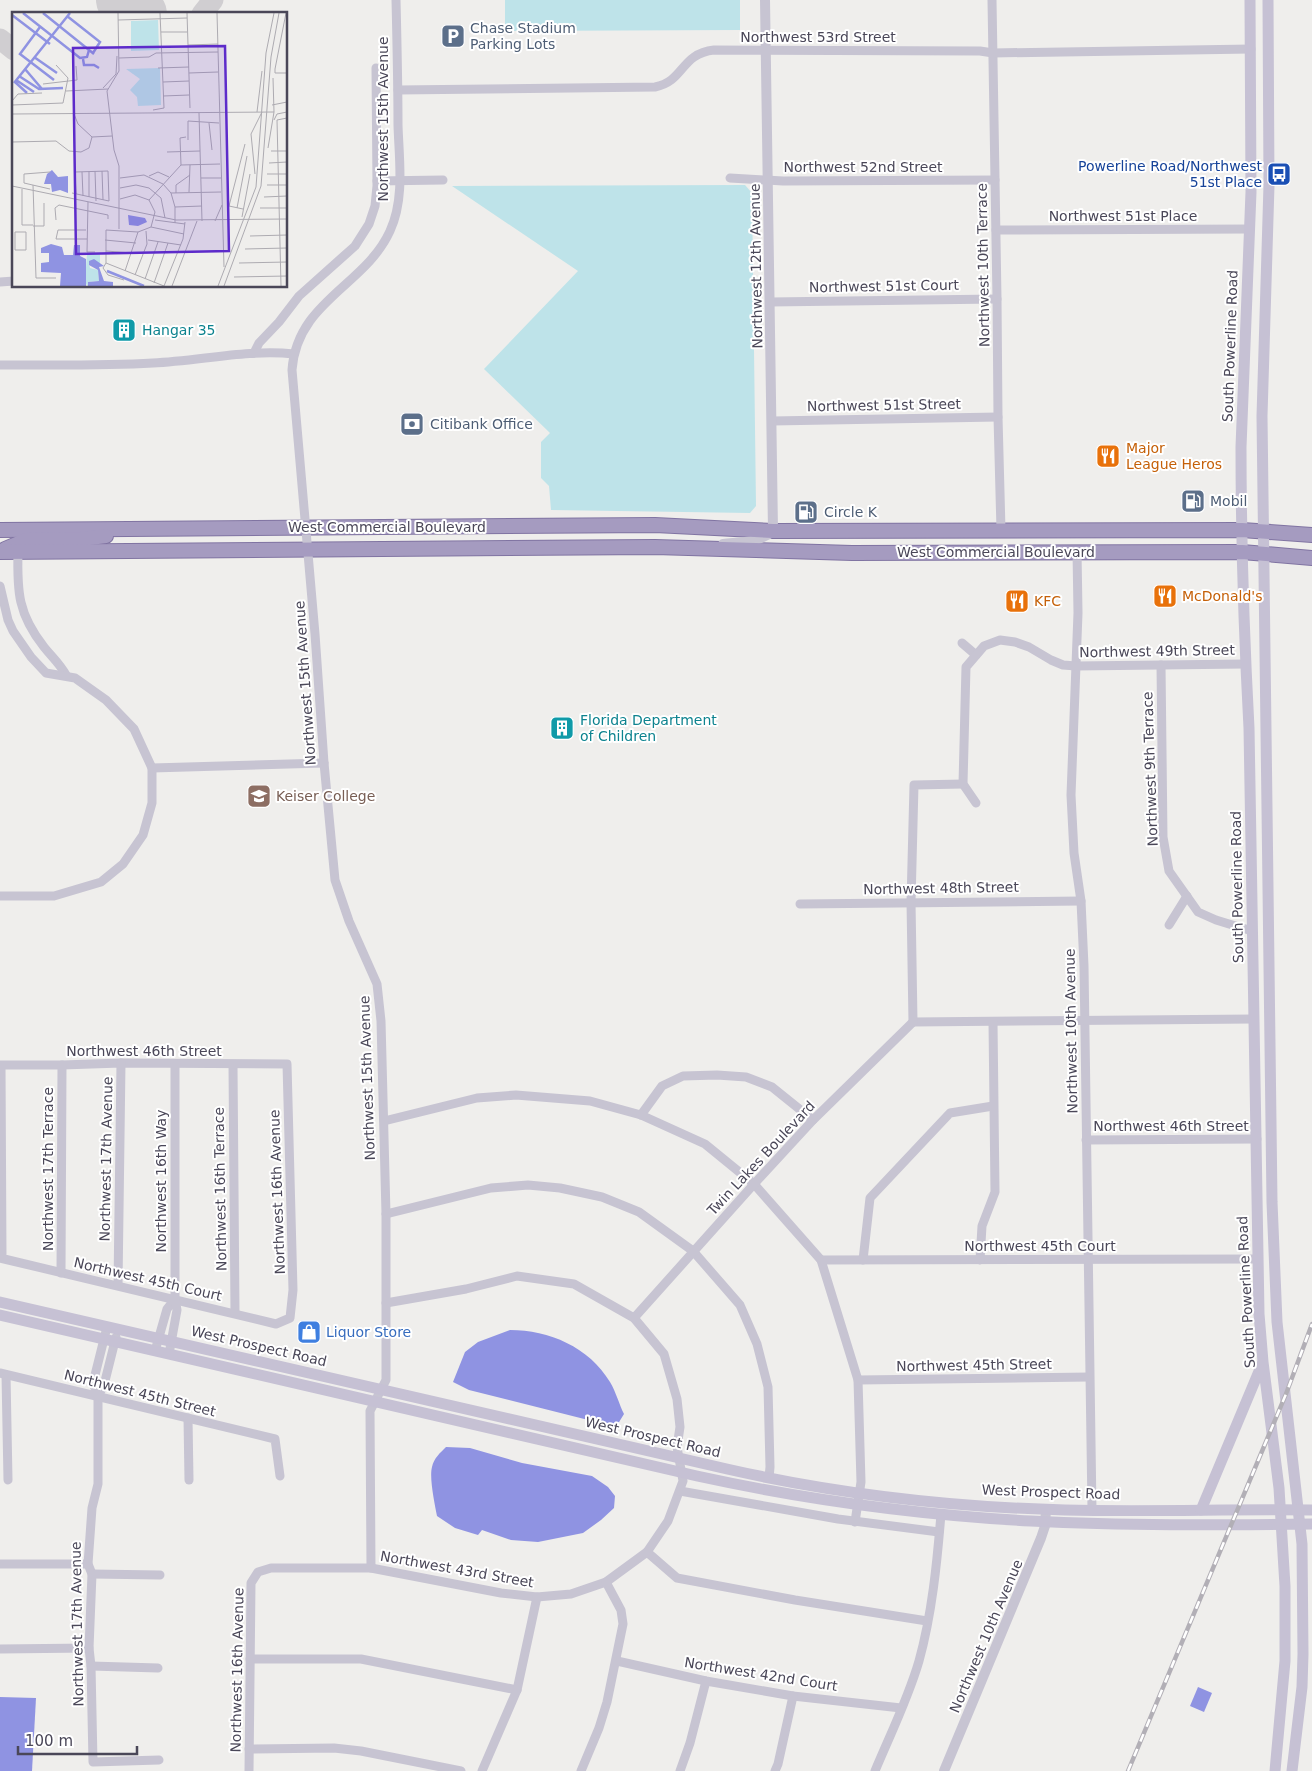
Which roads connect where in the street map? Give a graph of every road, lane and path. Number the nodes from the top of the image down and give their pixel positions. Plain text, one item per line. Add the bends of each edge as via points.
1 (396, 0) edge
2 (765, 0) edge
3 (992, 0) edge
4 (1250, 0) edge
5 (1268, 0) edge
6 (1250, 50) junction
7 (766, 51) junction
8 (993, 53) junction
9 (376, 68) dead end
10 (1269, 72) junction
11 (398, 90) junction
12 (730, 178) dead end
13 (768, 179) junction
14 (399, 180) junction
15 (443, 180) dead end
16 (995, 180) junction
17 (377, 181) junction
18 (1251, 192) junction
19 (1269, 215) junction
20 (1250, 229) junction
21 (996, 230) junction
22 (1267, 246) junction
23 (997, 299) junction
24 (770, 302) junction
25 (254, 353) junction
26 (294, 354) junction
27 (0, 365) edge
28 (998, 417) junction
29 (772, 421) junction
30 (305, 528) junction
31 (131, 529) junction
32 (1001, 530) junction
33 (1242, 530) junction
34 (773, 531) junction
35 (927, 531) junction
36 (1264, 531) junction
37 (3, 532) edge
38 (1312, 536) edge
39 (680, 547) junction
40 (308, 549) junction
41 (18, 551) junction
42 (798, 551) junction
43 (1077, 551) junction
44 (0, 552) edge
45 (1242, 552) junction
46 (1264, 554) junction
47 (1312, 558) edge
48 (0, 560) edge
49 (0, 586) edge
50 (962, 643) dead end
51 (976, 655) junction
52 (1246, 664) junction
53 (1161, 665) junction
54 (1076, 666) junction
55 (66, 675) junction
56 (324, 764) junction
57 (152, 768) junction
58 (963, 784) junction
59 (976, 803) dead end
60 (0, 896) edge
61 (1186, 896) junction
62 (1081, 901) junction
63 (911, 902) junction
64 (800, 904) dead end
65 (1169, 925) dead end
66 (1252, 931) junction
67 (1269, 936) junction
68 (1085, 1019) junction
69 (1254, 1019) junction
70 (913, 1022) junction
71 (993, 1022) junction
72 (121, 1063) junction
73 (175, 1064) junction
74 (287, 1064) joint
75 (233, 1065) junction
76 (62, 1066) junction
77 (993, 1106) junction
78 (641, 1115) junction
79 (1256, 1116) junction
80 (813, 1120) junction
81 (384, 1121) junction
82 (1257, 1139) junction
83 (1086, 1140) junction
84 (1271, 1140) junction
85 (1272, 1158) junction
86 (754, 1184) junction
87 (386, 1214) junction
88 (692, 1251) junction
89 (1, 1258) edge
90 (1258, 1259) junction
91 (821, 1260) junction
92 (864, 1260) junction
93 (980, 1260) junction
94 (1088, 1260) junction
95 (61, 1273) junction
96 (118, 1285) junction
97 (175, 1299) junction
98 (0, 1302) edge
99 (386, 1303) junction
100 (235, 1313) junction
101 (0, 1315) edge
102 (290, 1318) joint
103 (634, 1318) junction
104 (112, 1328) junction
105 (159, 1338) junction
106 (109, 1340) junction
107 (171, 1341) junction
108 (155, 1351) junction
109 (169, 1354) junction
110 (1263, 1362) junction
111 (3, 1374) edge
112 (1089, 1377) junction
113 (858, 1380) junction
114 (381, 1390) junction
115 (98, 1396) junction
116 (375, 1402) junction
117 (188, 1418) junction
118 (679, 1459) junction
119 (682, 1472) junction
120 (280, 1476) dead end
121 (769, 1478) junction
122 (8, 1480) dead end
123 (189, 1480) dead end
124 (680, 1491) junction
125 (860, 1492) junction
126 (858, 1504) junction
127 (1046, 1509) junction
128 (1281, 1509) junction
129 (1092, 1510) junction
130 (1201, 1510) junction
131 (1299, 1510) junction
132 (1312, 1510) edge
133 (941, 1514) junction
134 (855, 1522) junction
135 (1045, 1522) junction
136 (1282, 1524) junction
137 (1306, 1524) edge
138 (939, 1532) junction
139 (647, 1552) junction
140 (0, 1564) edge
141 (88, 1564) junction
142 (372, 1568) junction
143 (258, 1572) joint
144 (92, 1574) junction
145 (160, 1575) dead end
146 (606, 1582) junction
147 (537, 1597) junction
148 (927, 1621) junction
149 (0, 1648) edge
150 (89, 1648) junction
151 (250, 1659) junction
152 (616, 1661) junction
153 (91, 1666) junction
154 (158, 1668) dead end
155 (706, 1681) junction
156 (517, 1690) junction
157 (792, 1696) junction
158 (901, 1708) junction
159 (249, 1749) junction
160 (159, 1760) dead end
161 (249, 1771) edge
162 (461, 1771) edge
163 (482, 1771) edge
164 (581, 1771) edge
165 (680, 1771) edge
166 (775, 1771) edge
167 (875, 1771) edge
168 (944, 1771) edge
169 (1275, 1771) edge
170 (1292, 1771) edge

1 - 11 street, Northwest 15th Avenue
2 - 7 street, Northwest 12th Avenue
3 - 8 street, Northwest 10th Terrace
4 - 6 main road, South Powerline Road
5 - 10 main road
6 - 8 street, Northwest 53rd Street
6 - 10 main road via 1258,55
6 - 18 main road, South Powerline Road
7 - 8 street, Northwest 53rd Street
7 - 11 street, Northwest 53rd Street via 704,52 690,59 672,79 655,87
7 - 13 street, Northwest 12th Avenue
8 - 16 street, Northwest 10th Terrace
9 - 17 street
10 - 19 main road
11 - 14 street, Northwest 15th Avenue
12 - 13 street, Northwest 52nd Street
13 - 16 street, Northwest 52nd Street
13 - 24 street, Northwest 12th Avenue
14 - 15 street
14 - 17 street
14 - 26 street, Northwest 15th Avenue via 397,210 387,238 368,262 312,317 299,338
16 - 21 street, Northwest 10th Terrace
17 - 25 street via 374,212 362,236 305,290
18 - 19 main road via 1260,210
18 - 20 main road, South Powerline Road
19 - 22 main road
20 - 21 street, Northwest 51st Place
20 - 22 main road
20 - 33 main road, South Powerline Road via 1241,447
21 - 23 street, Northwest 10th Terrace
22 - 36 main road via 1263,387
23 - 24 street, Northwest 51st Court
23 - 28 street, Northwest 10th Terrace
24 - 29 street, Northwest 12th Avenue
25 - 26 street
25 - 27 street via 153,363
26 - 30 street, Northwest 15th Avenue via 293,386
28 - 29 street, Northwest 51st Street
28 - 32 street, Northwest 10th Terrace
29 - 34 street, Northwest 12th Avenue
30 - 31 highway, West Commercial Boulevard
30 - 34 highway, West Commercial Boulevard via 655,525
30 - 40 street, Northwest 15th Avenue
31 - 37 highway, West Commercial Boulevard
31 - 44 highway via 86,539 26,540
32 - 33 highway, West Commercial Boulevard
32 - 35 highway, West Commercial Boulevard
33 - 36 highway, West Commercial Boulevard
33 - 45 main road, South Powerline Road
34 - 35 highway, West Commercial Boulevard
34 - 39 street, West Commercial Boulevard via 766,537 751,541
35 - 42 highway via 863,538 806,538 801,541
36 - 38 highway, West Commercial Boulevard
36 - 46 main road
39 - 40 highway, West Commercial Boulevard
39 - 42 highway, West Commercial Boulevard
40 - 41 highway, West Commercial Boulevard
40 - 56 street, Northwest 15th Avenue
41 - 44 highway, West Commercial Boulevard
41 - 55 street via 18,590 27,623
42 - 43 highway, West Commercial Boulevard
43 - 45 highway, West Commercial Boulevard
43 - 54 street, Northwest 10th Avenue
44 - 48 street
45 - 46 highway, West Commercial Boulevard
45 - 52 main road, South Powerline Road
46 - 47 highway, West Commercial Boulevard
46 - 67 main road
49 - 55 street via 8,620 30,657 46,673
50 - 51 street
51 - 54 street, Northwest 49th Street via 984,646 1000,640 1015,642 1051,660
51 - 58 street, Northwest 49th Street via 966,667
52 - 53 street, Northwest 49th Street
52 - 66 main road, South Powerline Road
53 - 54 street, Northwest 49th Street
53 - 61 street, Northwest 9th Terrace via 1163,837 1169,871
54 - 62 street, Northwest 10th Avenue via 1071,795
55 - 57 street via 106,700 134,729
56 - 57 street
56 - 81 street, Northwest 15th Avenue via 335,880 377,984
57 - 60 street via 152,803 143,835 122,865 101,882 54,896
58 - 59 street
58 - 63 street via 914,785
61 - 65 street
61 - 66 street, Northwest 9th Terrace via 1198,912
62 - 63 street, Northwest 48th Street
62 - 68 street, Northwest 10th Avenue
63 - 64 street, Northwest 48th Street
63 - 70 street
66 - 67 main road
66 - 69 main road, South Powerline Road
67 - 84 main road
68 - 69 street
68 - 71 street
68 - 83 street, Northwest 10th Avenue
69 - 79 main road, South Powerline Road
70 - 71 street
70 - 80 street, Twin Lakes Boulevard
71 - 77 street
72 - 73 street, Northwest 46th Street
72 - 76 street, Northwest 46th Street
72 - 96 street, Northwest 17th Avenue
73 - 75 street, Northwest 46th Street
73 - 97 street, Northwest 16th Way
74 - 75 street, Northwest 46th Street
74 - 102 street, Northwest 16th Avenue via 293,1290
75 - 100 street, Northwest 16th Terrace
76 - 89 street, Northwest 46th Street via 2,1065
76 - 95 street, Northwest 17th Terrace
77 - 92 street via 950,1112 870,1198
77 - 93 street via 995,1192 982,1226
78 - 80 street via 662,1086 683,1076 717,1075 746,1077 772,1087
78 - 81 street via 590,1101 516,1095 477,1098
78 - 86 street via 705,1144
79 - 82 main road, South Powerline Road
79 - 84 main road
80 - 86 street, Twin Lakes Boulevard
81 - 87 street, Northwest 15th Avenue
82 - 83 street, Northwest 46th Street
82 - 85 main road
82 - 90 main road, South Powerline Road
83 - 94 street, Northwest 10th Avenue
84 - 85 main road
85 - 131 main road via 1277,1314
86 - 88 street, Twin Lakes Boulevard
86 - 91 street
87 - 88 street via 491,1188 528,1185 560,1188 602,1197 639,1212
87 - 99 street, Northwest 15th Avenue
88 - 103 street, Twin Lakes Boulevard
88 - 121 street via 740,1305 757,1344 768,1387
89 - 95 street, Northwest 45th Court
90 - 94 street, Northwest 45th Court
90 - 110 main road, South Powerline Road
91 - 92 street, Northwest 45th Court
91 - 113 street
92 - 93 street, Northwest 45th Court
93 - 94 street, Northwest 45th Court
94 - 112 street, Northwest 10th Avenue
95 - 96 street, Northwest 45th Court
96 - 97 street, Northwest 45th Court
97 - 100 street, Northwest 45th Court
97 - 105 street, Northwest 16th Way via 167,1309
97 - 107 street, Northwest 16th Way via 177,1310
98 - 104 main road, West Prospect Road
99 - 103 street via 517,1276 574,1284
99 - 114 street, Northwest 15th Avenue via 386,1380
100 - 102 street, Northwest 45th Court via 276,1324
101 - 106 main road, West Prospect Road
103 - 118 street, Northwest 43rd Street via 664,1354 677,1399
104 - 105 main road, West Prospect Road
104 - 106 street, Northwest 17th Avenue
105 - 107 main road, West Prospect Road
105 - 108 street, Northwest 16th Way
106 - 108 main road, West Prospect Road
106 - 115 street, Northwest 17th Avenue via 93,1383
107 - 109 street, Northwest 16th Way
107 - 114 main road, West Prospect Road
108 - 109 main road, West Prospect Road
109 - 116 main road, West Prospect Road
110 - 128 main road, South Powerline Road
110 - 130 main road
111 - 115 street, Northwest 45th Street
111 - 122 street
112 - 113 street, Northwest 45th Street
112 - 129 street, Northwest 10th Avenue
113 - 125 street
114 - 116 street, Northwest 15th Avenue
114 - 118 main road, West Prospect Road
115 - 117 street, Northwest 45th Street
115 - 141 street, Northwest 17th Avenue via 98,1484 92,1508
116 - 119 main road, West Prospect Road
116 - 142 street, Northwest 15th Avenue via 370,1411
117 - 120 street, Northwest 45th Street via 274,1439
117 - 123 street
118 - 119 street, Northwest 43rd Street
118 - 121 main road, West Prospect Road
119 - 124 street, Northwest 43rd Street
119 - 126 main road, West Prospect Road
121 - 125 main road, West Prospect Road
124 - 134 street
124 - 139 street, Northwest 43rd Street via 668,1521
125 - 126 street
125 - 127 main road, West Prospect Road
126 - 133 main road, West Prospect Road
126 - 134 street
127 - 129 main road, West Prospect Road
127 - 135 street, Northwest 10th Avenue
128 - 130 main road, West Prospect Road
128 - 131 main road, West Prospect Road
128 - 136 main road, South Powerline Road
129 - 130 main road, West Prospect Road
131 - 132 main road, West Prospect Road
131 - 137 main road
133 - 135 main road, West Prospect Road
133 - 138 street
134 - 138 street
135 - 136 main road, West Prospect Road
135 - 168 street, Northwest 10th Avenue via 1037,1550
136 - 137 main road, West Prospect Road
136 - 169 main road, South Powerline Road via 1285,1661
137 - 170 main road via 1302,1687
138 - 148 street
139 - 146 street, Northwest 43rd Street
139 - 148 street via 677,1578
140 - 141 street
141 - 144 street, Northwest 17th Avenue
142 - 143 street, Northwest 43rd Street via 271,1568
142 - 147 street, Northwest 43rd Street
143 - 151 street, Northwest 16th Avenue via 251,1583
144 - 145 street
144 - 150 street, Northwest 17th Avenue
146 - 147 street, Northwest 43rd Street via 571,1594
146 - 152 street via 621,1610 623,1624
147 - 156 street
148 - 158 street via 918,1662
149 - 150 street
150 - 153 street, Northwest 17th Avenue
151 - 156 street via 361,1659
151 - 159 street, Northwest 16th Avenue
152 - 155 street, Northwest 42nd Court
152 - 164 street via 608,1702
153 - 154 street
153 - 160 street, Northwest 17th Avenue via 92,1762
155 - 157 street, Northwest 42nd Court
155 - 165 street
156 - 163 street
157 - 158 street, Northwest 42nd Court
157 - 166 street
158 - 167 street
159 - 161 street, Northwest 16th Avenue
159 - 162 street via 334,1748

